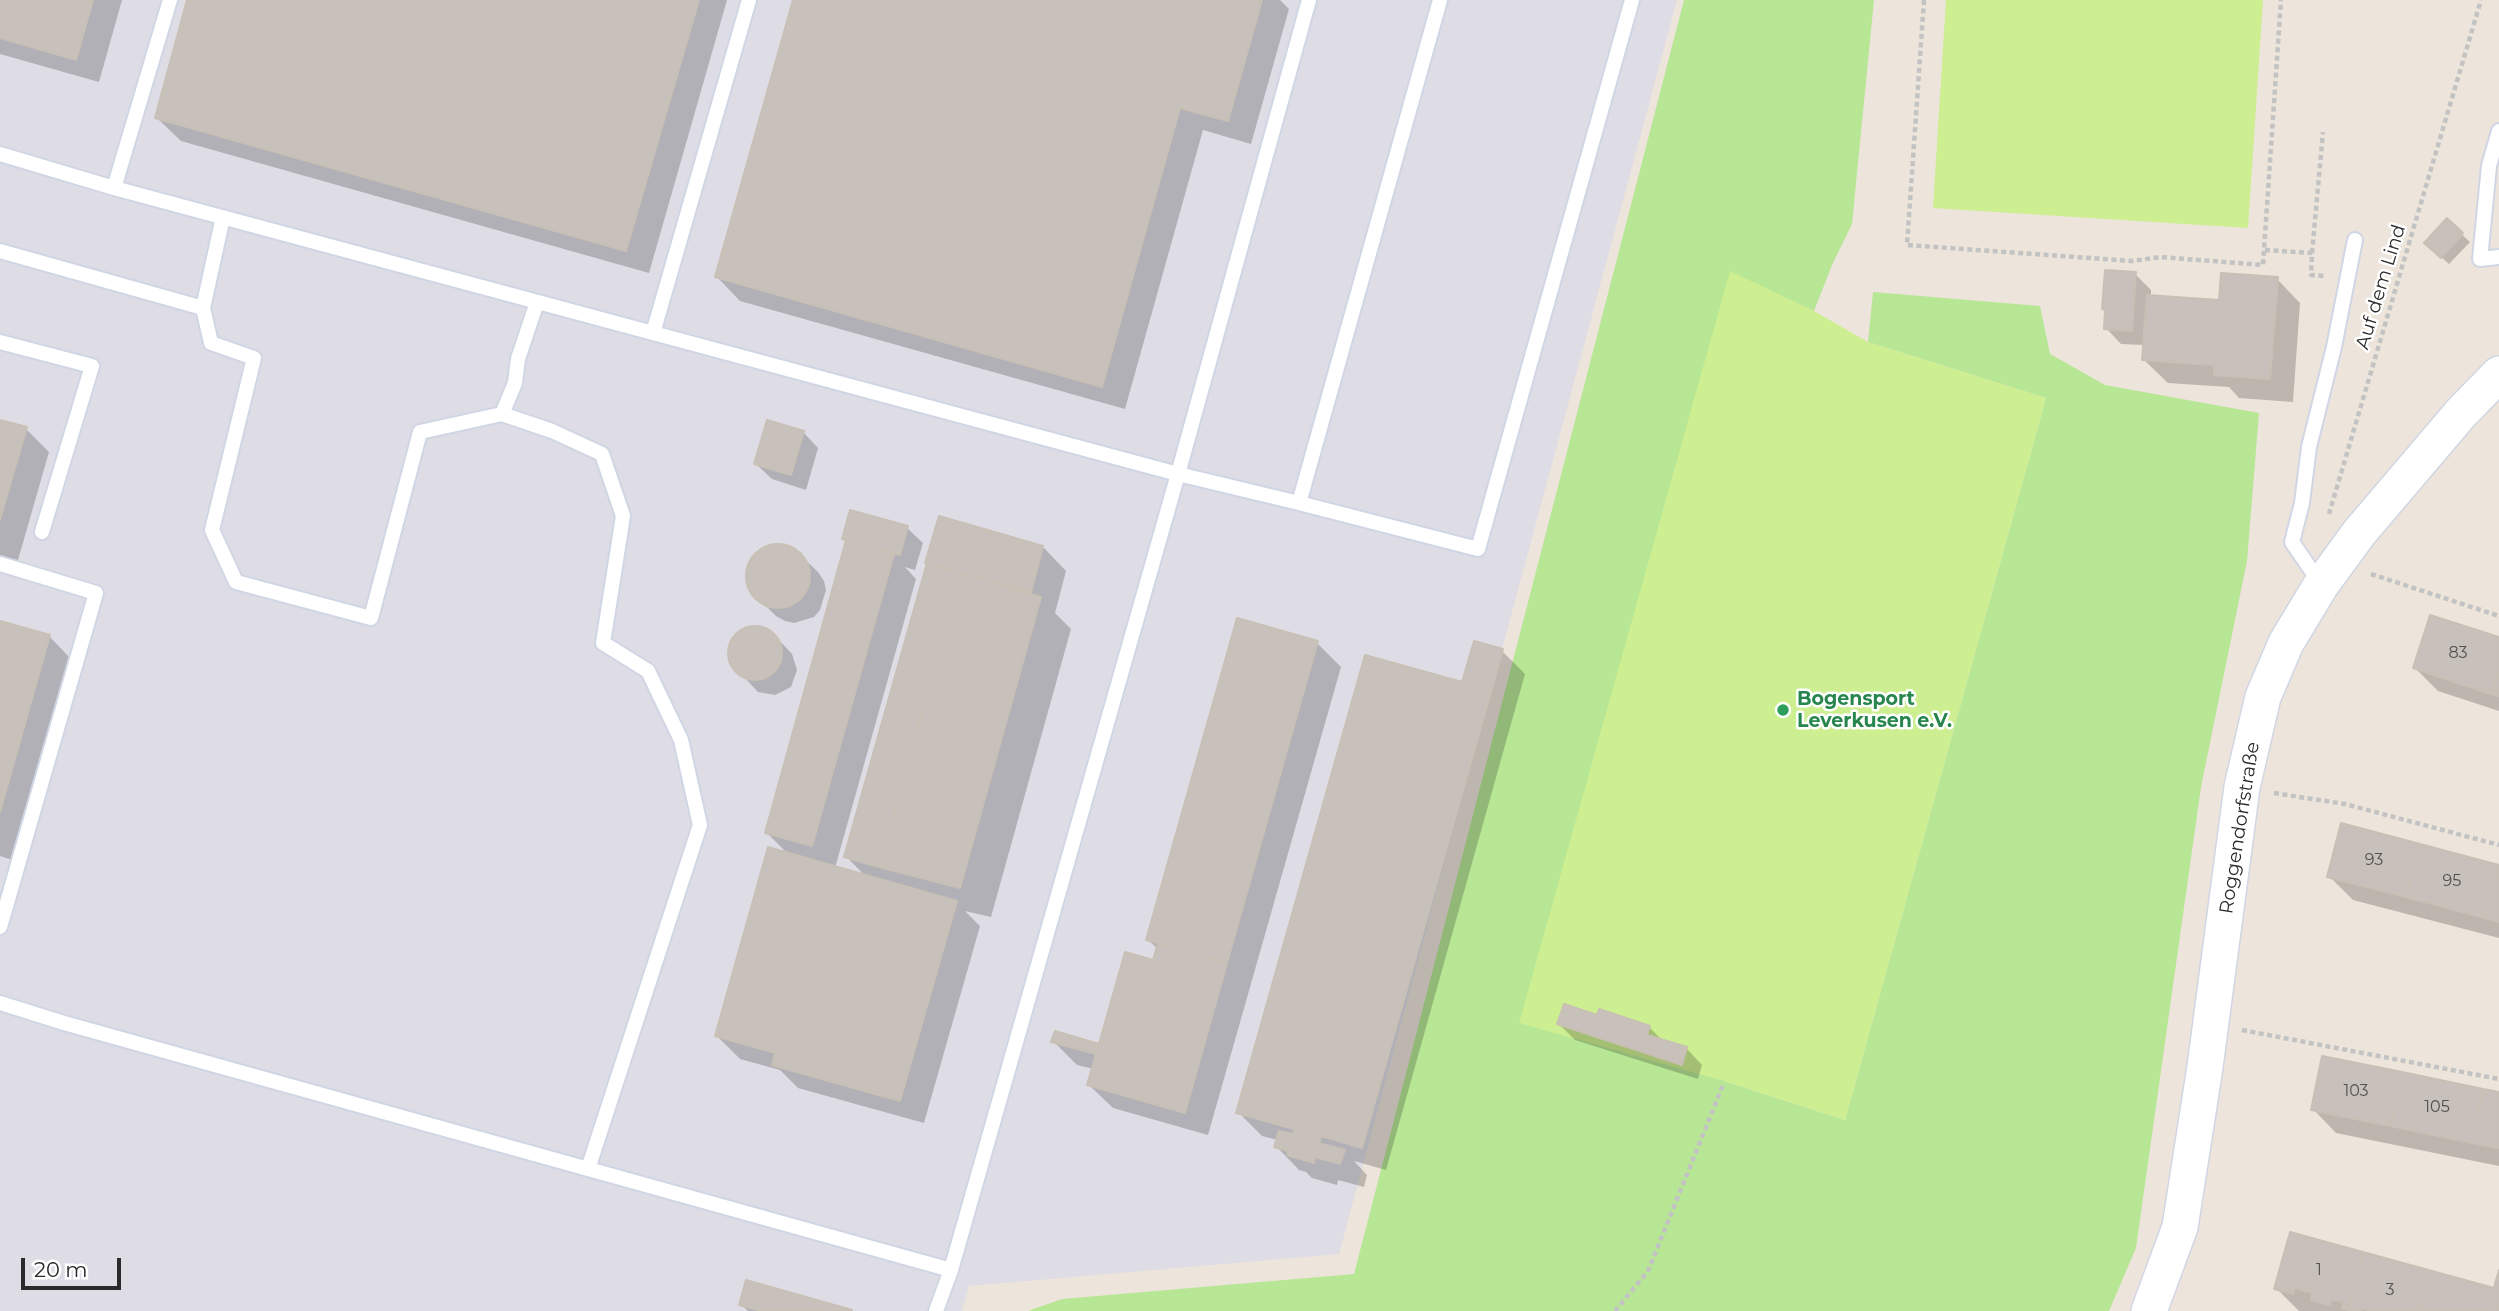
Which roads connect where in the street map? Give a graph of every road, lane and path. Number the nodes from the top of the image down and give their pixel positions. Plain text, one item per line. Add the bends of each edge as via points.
1 (170, 0) edge
2 (749, 0) edge
3 (1308, 0) edge
4 (1440, 0) edge
5 (1632, 0) edge
6 (1924, 0) edge
7 (2281, 0) edge
8 (2481, 0) edge
9 (2499, 131) edge
10 (2323, 132) dead end
11 (0, 156) edge
12 (114, 188) junction
13 (223, 217) junction
14 (2356, 240) dead end
15 (2265, 250) junction
16 (0, 251) edge
17 (2312, 253) junction
18 (2499, 257) edge
19 (2348, 279) junction
20 (537, 302) junction
21 (203, 308) junction
22 (653, 333) junction
23 (0, 342) edge
24 (2499, 374) edge
25 (502, 414) junction
26 (1178, 474) junction
27 (1298, 503) junction
28 (2328, 519) dead end
29 (42, 532) dead end
30 (0, 565) edge
31 (2329, 573) junction
32 (2499, 616) edge
33 (2242, 787) junction
34 (2499, 845) edge
35 (0, 927) edge
36 (0, 1003) edge
37 (2211, 1024) junction
38 (2499, 1080) edge
39 (1723, 1085) dead end
40 (588, 1169) junction
41 (951, 1270) junction
42 (936, 1311) edge
43 (1615, 1311) edge
44 (2149, 1311) edge

1 - 12 lane
2 - 22 lane
3 - 26 lane
4 - 27 lane
5 - 27 lane via 1478,549
6 - 15 path via 1907,245 2263,265
7 - 15 path
8 - 28 path, Auf dem Lind
9 - 18 lane via 2489,166 2480,259
10 - 17 path
11 - 12 lane
12 - 13 lane
13 - 20 lane
13 - 21 lane
14 - 19 lane
15 - 17 path
16 - 21 lane
17 - 19 path via 2311,275
19 - 31 lane via 2292,542
20 - 22 lane
20 - 25 lane
21 - 25 lane via 211,343 254,358 212,530 236,582 371,618 420,432
22 - 26 lane
23 - 29 lane via 92,366
24 - 31 street, Roggendorfstraße
25 - 40 lane via 602,454 623,516 603,643 648,671 681,740 699,825
26 - 27 lane
26 - 41 lane
30 - 35 lane via 96,593
31 - 32 path
31 - 33 street, Roggendorfstraße via 2286,643 2263,697
33 - 34 path via 2345,804
33 - 37 street, Roggendorfstraße
36 - 40 lane
37 - 38 path
37 - 44 street, Roggendorfstraße via 2180,1227
39 - 43 path via 1648,1271
40 - 41 lane
41 - 42 lane

